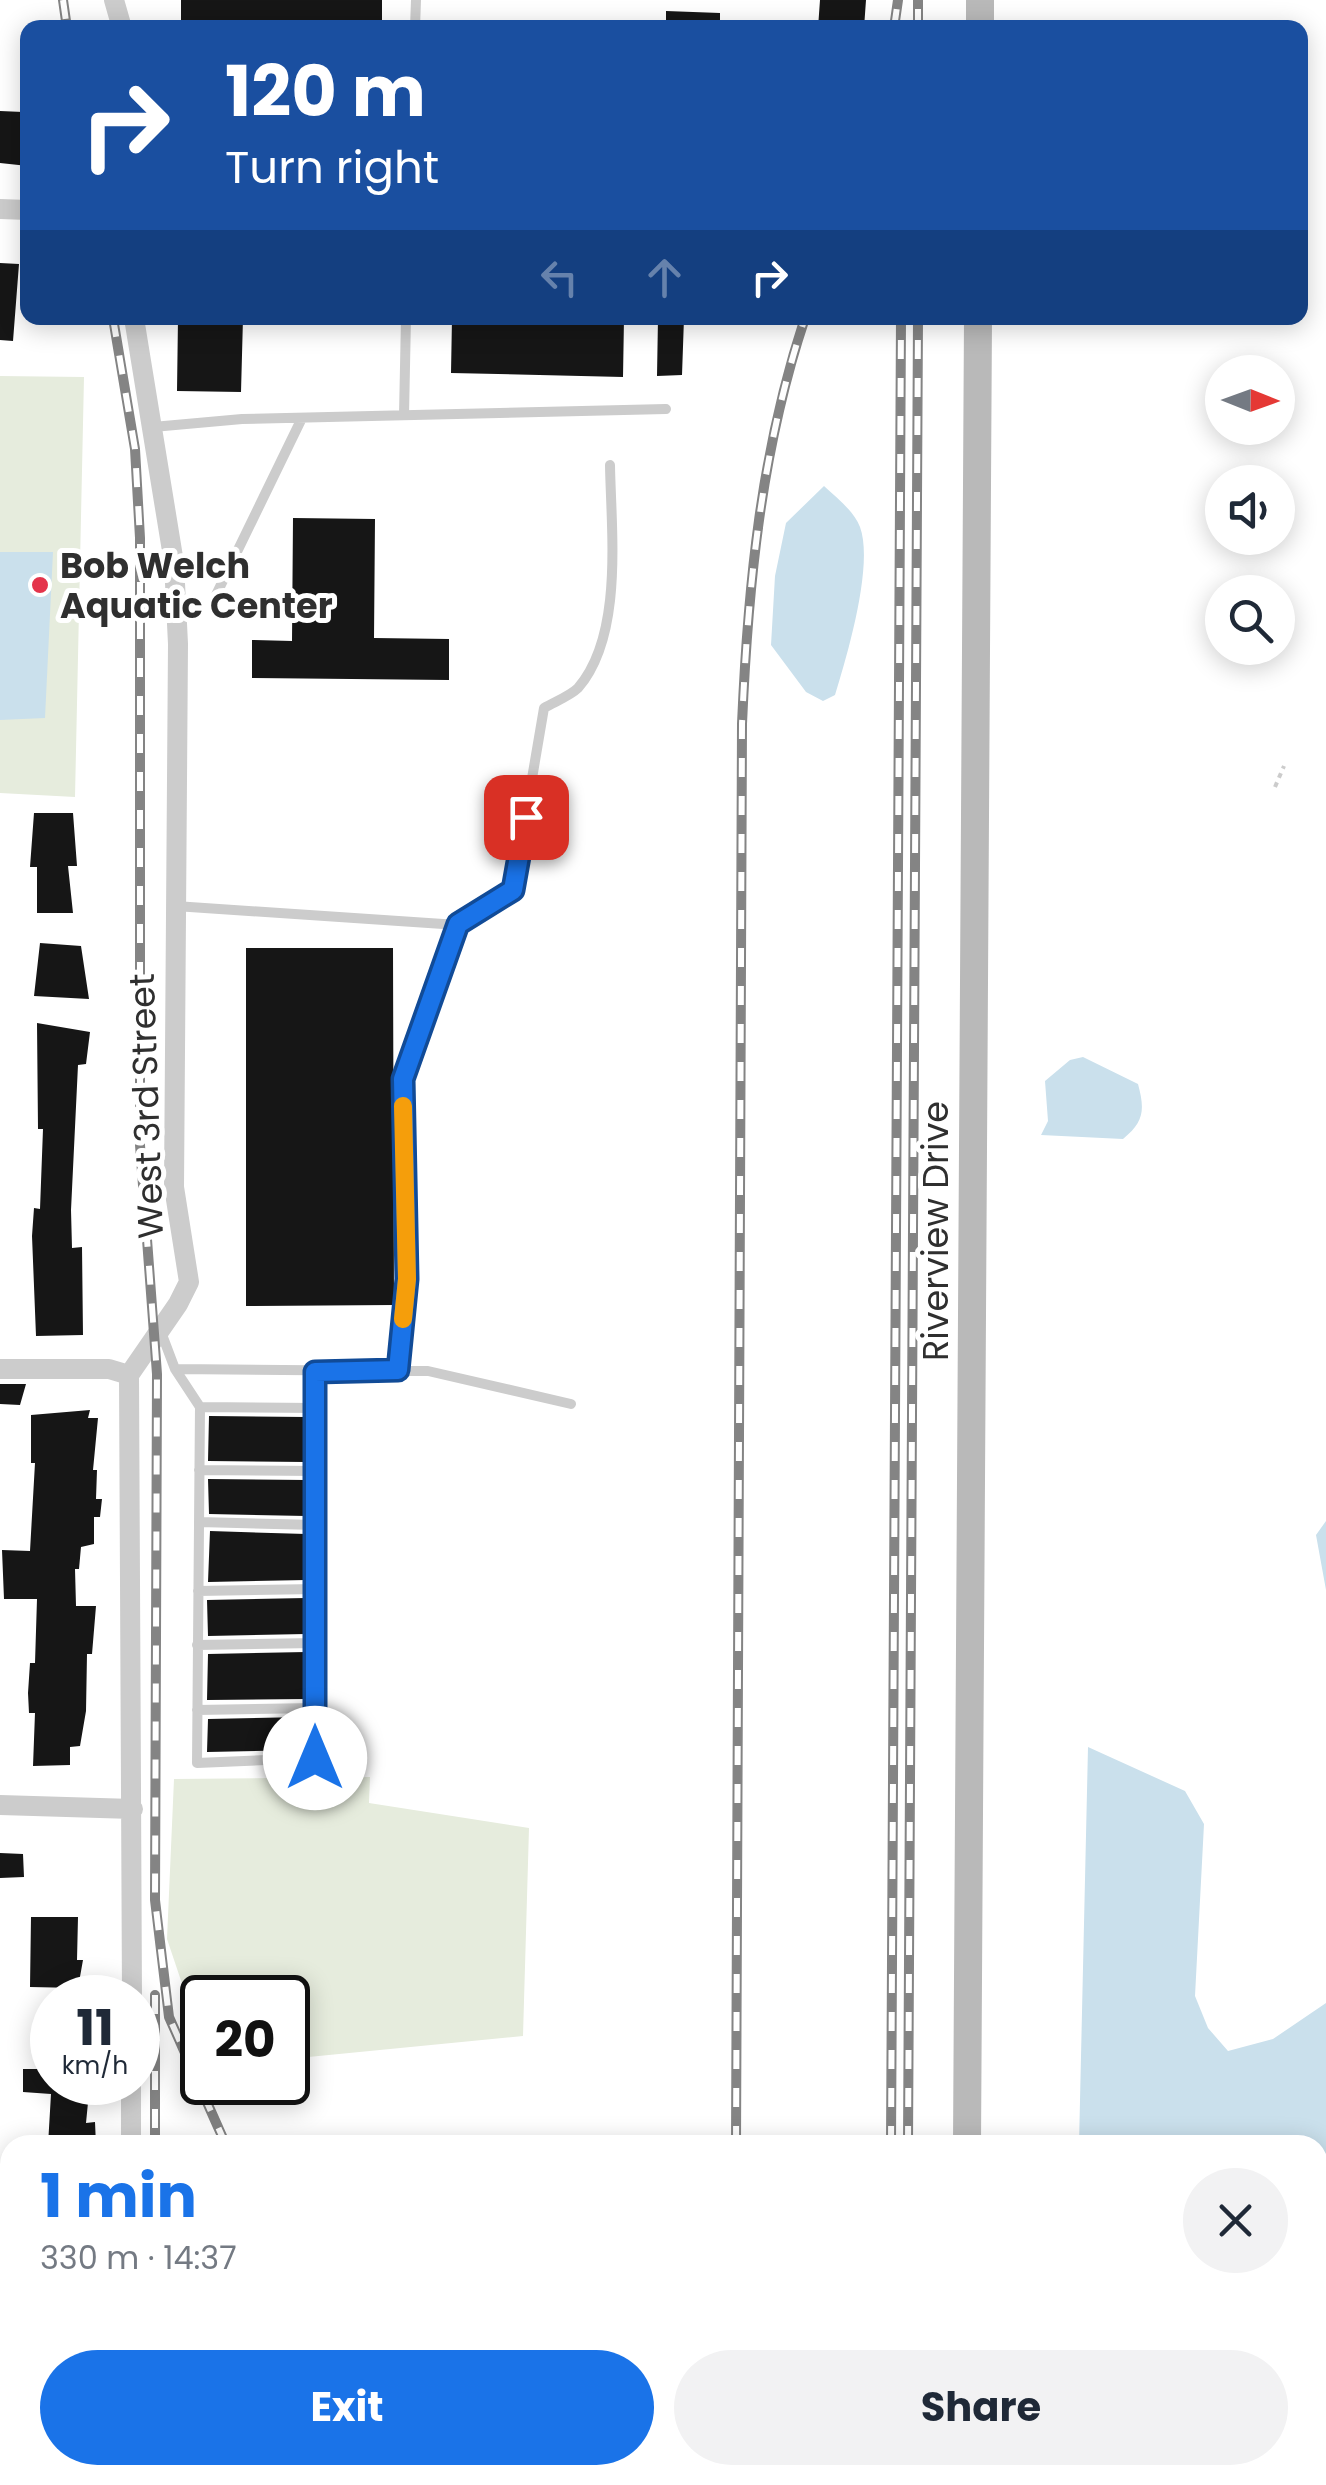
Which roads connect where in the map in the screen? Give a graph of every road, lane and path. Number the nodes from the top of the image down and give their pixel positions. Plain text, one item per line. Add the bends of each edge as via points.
1 (135, 325) edge
2 (406, 325) edge
3 (978, 325) edge
4 (666, 409) dead end
5 (404, 415) junction
6 (302, 418) junction
7 (152, 427) junction
8 (610, 466) dead end
9 (216, 595) dead end
10 (1284, 766) dead end
11 (1275, 787) dead end
12 (174, 906) junction
13 (458, 924) junction
14 (160, 1331) junction
15 (0, 1369) edge
16 (175, 1369) junction
17 (398, 1370) junction
18 (315, 1372) junction
19 (129, 1375) junction
20 (570, 1404) dead end
21 (200, 1406) junction
22 (316, 1408) junction
23 (199, 1470) junction
24 (316, 1471) junction
25 (198, 1522) junction
26 (316, 1525) junction
27 (316, 1589) junction
28 (198, 1591) junction
29 (316, 1643) junction
30 (198, 1645) junction
31 (315, 1708) junction
32 (197, 1710) junction
33 (0, 1805) edge
34 (133, 1810) junction
35 (132, 1975) edge
36 (132, 2105) edge
37 (131, 2135) edge
38 (967, 2135) edge

1 - 7 street, West 3rd Street
2 - 5 lane
3 - 38 street, Riverview Drive
4 - 5 lane
5 - 6 lane
6 - 7 lane
6 - 9 lane
7 - 12 street, West 3rd Street via 174,563 178,644
8 - 13 lane via 612,569 603,641 577,689 544,708 513,890
10 - 11 path
12 - 13 lane
12 - 14 street, West 3rd Street via 174,1187 188,1282
13 - 17 lane via 403,1079 407,1279
14 - 16 lane
14 - 19 street, West 3rd Street
15 - 19 street via 108,1369
16 - 18 lane
16 - 21 lane
17 - 18 lane
17 - 20 lane
18 - 22 lane
19 - 34 street
21 - 22 lane
21 - 23 lane
22 - 24 lane
23 - 24 lane
23 - 25 lane
24 - 26 lane
25 - 26 lane
25 - 28 lane
26 - 27 lane
27 - 28 lane
27 - 29 lane
28 - 30 lane
29 - 30 lane
29 - 31 lane
30 - 32 lane
31 - 32 lane
31 - 32 lane via 315,1758 197,1763
33 - 34 street
34 - 35 street
36 - 37 street

